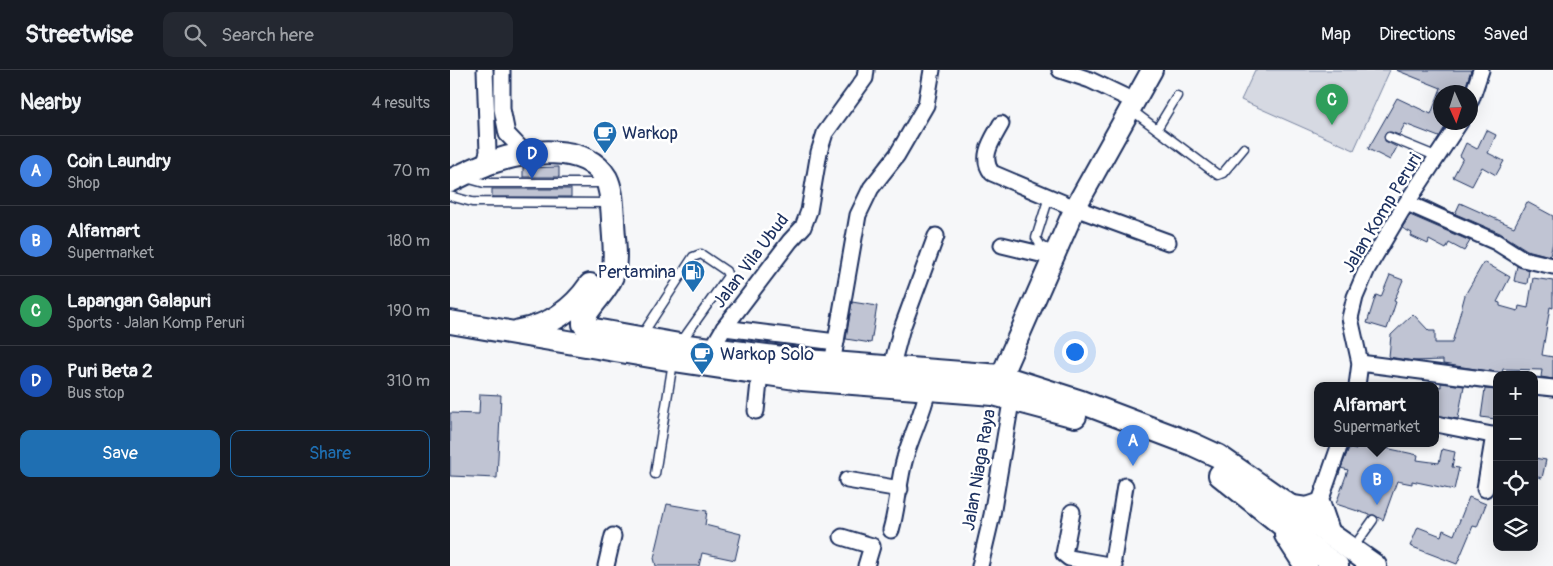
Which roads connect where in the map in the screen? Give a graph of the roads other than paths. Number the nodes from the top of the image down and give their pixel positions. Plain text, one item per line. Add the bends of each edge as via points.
1 (485, 70) edge
2 (502, 70) edge
3 (866, 70) edge
4 (932, 70) edge
5 (1060, 70) edge
6 (1152, 70) edge
7 (1481, 70) edge
8 (1476, 85) edge
9 (1177, 96) dead end
10 (1132, 105) junction
11 (502, 109) junction
12 (486, 111) junction
13 (1001, 124) dead end
14 (1157, 129) junction
15 (1455, 130) edge
16 (1389, 137) dead end
17 (1244, 148) dead end
18 (1438, 156) junction
19 (523, 159) junction
20 (565, 163) dead end
21 (463, 178) edge
22 (607, 186) junction
23 (1048, 197) junction
24 (1407, 202) junction
25 (1075, 208) junction
26 (613, 229) junction
27 (936, 236) dead end
28 (1168, 242) dead end
29 (1002, 245) dead end
30 (1054, 254) junction
31 (1553, 266) edge
32 (450, 322) edge
33 (724, 328) junction
34 (508, 332) junction
35 (590, 337) junction
36 (631, 345) junction
37 (676, 352) junction
38 (834, 353) junction
39 (707, 357) junction
40 (1360, 363) junction
41 (892, 368) junction
42 (760, 373) junction
43 (1493, 380) edge
44 (1358, 382) edge
45 (1538, 386) edge
46 (1005, 387) junction
47 (1553, 388) edge
48 (928, 389) junction
49 (756, 410) dead end
50 (1439, 425) edge
51 (1493, 435) edge
52 (1493, 446) edge
53 (1339, 447) edge
54 (655, 474) dead end
55 (847, 480) dead end
56 (1125, 486) dead end
57 (900, 489) junction
58 (1485, 489) dead end
59 (1072, 512) dead end
60 (1281, 513) junction
61 (1373, 520) dead end
62 (1320, 521) junction
63 (891, 530) dead end
64 (613, 536) dead end
65 (842, 537) dead end
66 (1344, 558) edge
67 (1308, 559) edge
68 (1090, 564) edge
69 (606, 566) edge
70 (866, 566) edge
71 (980, 566) edge
72 (1113, 566) edge
73 (1375, 566) edge

1 - 12 street
2 - 11 street
3 - 33 street, Jalan Vila Ubud via 865,78 831,123 822,141 803,227
4 - 38 street via 926,105 898,155 863,201 858,215
5 - 10 street via 1090,80
6 - 10 main road
7 - 8 street
9 - 14 lane
10 - 14 lane
10 - 25 main road
11 - 12 street
11 - 19 street via 507,134
12 - 21 street via 488,152
13 - 23 street via 986,157 986,166 992,172
14 - 17 lane via 1218,175
15 - 18 street, Jalan Komp Peruri
16 - 18 lane
18 - 24 street, Jalan Komp Peruri
19 - 21 main road
19 - 22 main road via 556,153 584,159
20 - 22 lane via 583,164
21 - 22 lane via 484,183
21 - 22 lane via 472,202
22 - 26 main road
23 - 25 street
23 - 30 lane via 1036,238 1041,246
24 - 31 street via 1496,242 1523,259
24 - 40 street, Jalan Komp Peruri via 1368,269 1352,308 1351,325
25 - 28 street
25 - 30 main road
26 - 34 main road via 598,271 576,304 544,325
26 - 35 main road via 613,274 584,319
27 - 41 street via 901,331
29 - 30 street
30 - 46 main road
32 - 34 main road
33 - 38 street
33 - 39 street, Jalan Vila Ubud
34 - 35 main road
35 - 36 main road
36 - 37 main road
36 - 37 lane via 693,257 701,254 726,271 727,280
37 - 39 main road
37 - 54 lane
38 - 39 main road
38 - 41 main road
39 - 42 main road
40 - 43 street
40 - 44 street, Jalan Komp Peruri
41 - 46 main road
42 - 48 main road
42 - 49 street
45 - 47 street
46 - 48 main road
46 - 60 main road via 1198,461
46 - 71 street, Jalan Niaga Raya via 995,497
48 - 57 street via 925,406 905,456
50 - 51 street
52 - 58 street
53 - 62 street
55 - 57 street
56 - 72 street
57 - 63 street
59 - 68 street via 1064,554
60 - 62 main road
60 - 67 main road
61 - 66 lane
62 - 66 main road
62 - 67 main road
64 - 69 street
65 - 70 street via 872,546
66 - 67 main road
66 - 73 main road
68 - 72 street

